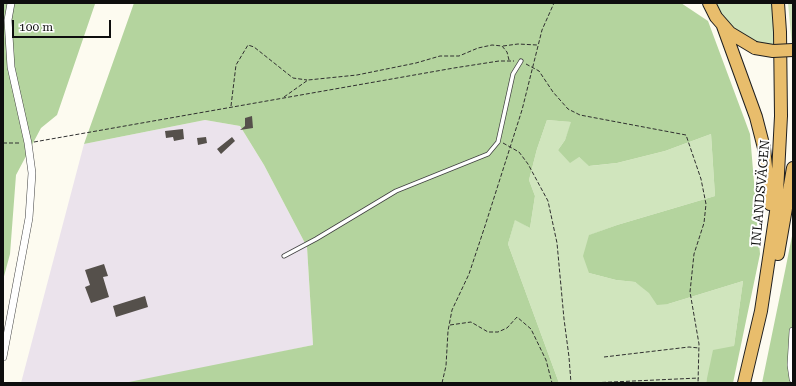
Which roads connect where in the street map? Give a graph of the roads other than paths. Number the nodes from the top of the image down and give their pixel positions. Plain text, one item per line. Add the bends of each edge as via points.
1 (11, 3) edge
2 (710, 3) edge
3 (778, 3) edge
4 (782, 3) edge
5 (8, 20) junction
6 (723, 26) junction
7 (3, 27) edge
8 (793, 50) edge
9 (521, 61) road end
10 (793, 168) edge
11 (284, 256) dead end
12 (769, 264) junction
13 (772, 281) junction
14 (793, 331) edge
15 (3, 357) edge
16 (793, 379) edge
17 (744, 383) edge
18 (752, 383) edge

1 - 5 street
2 - 6 highway
3 - 12 highway, INLANDSVÄGEN via 781,116 776,212
4 - 13 highway, INLANDSVÄGEN via 787,118 780,225
5 - 7 street
5 - 15 street via 11,67 28,143 32,174 29,218
6 - 8 highway, bridge via 738,39 755,48 773,51
6 - 12 highway via 756,117 764,148 770,214
9 - 11 lane via 513,74 498,142 488,154 396,190
10 - 13 highway
12 - 17 highway, INLANDSVÄGEN
13 - 18 highway, INLANDSVÄGEN
14 - 16 street

